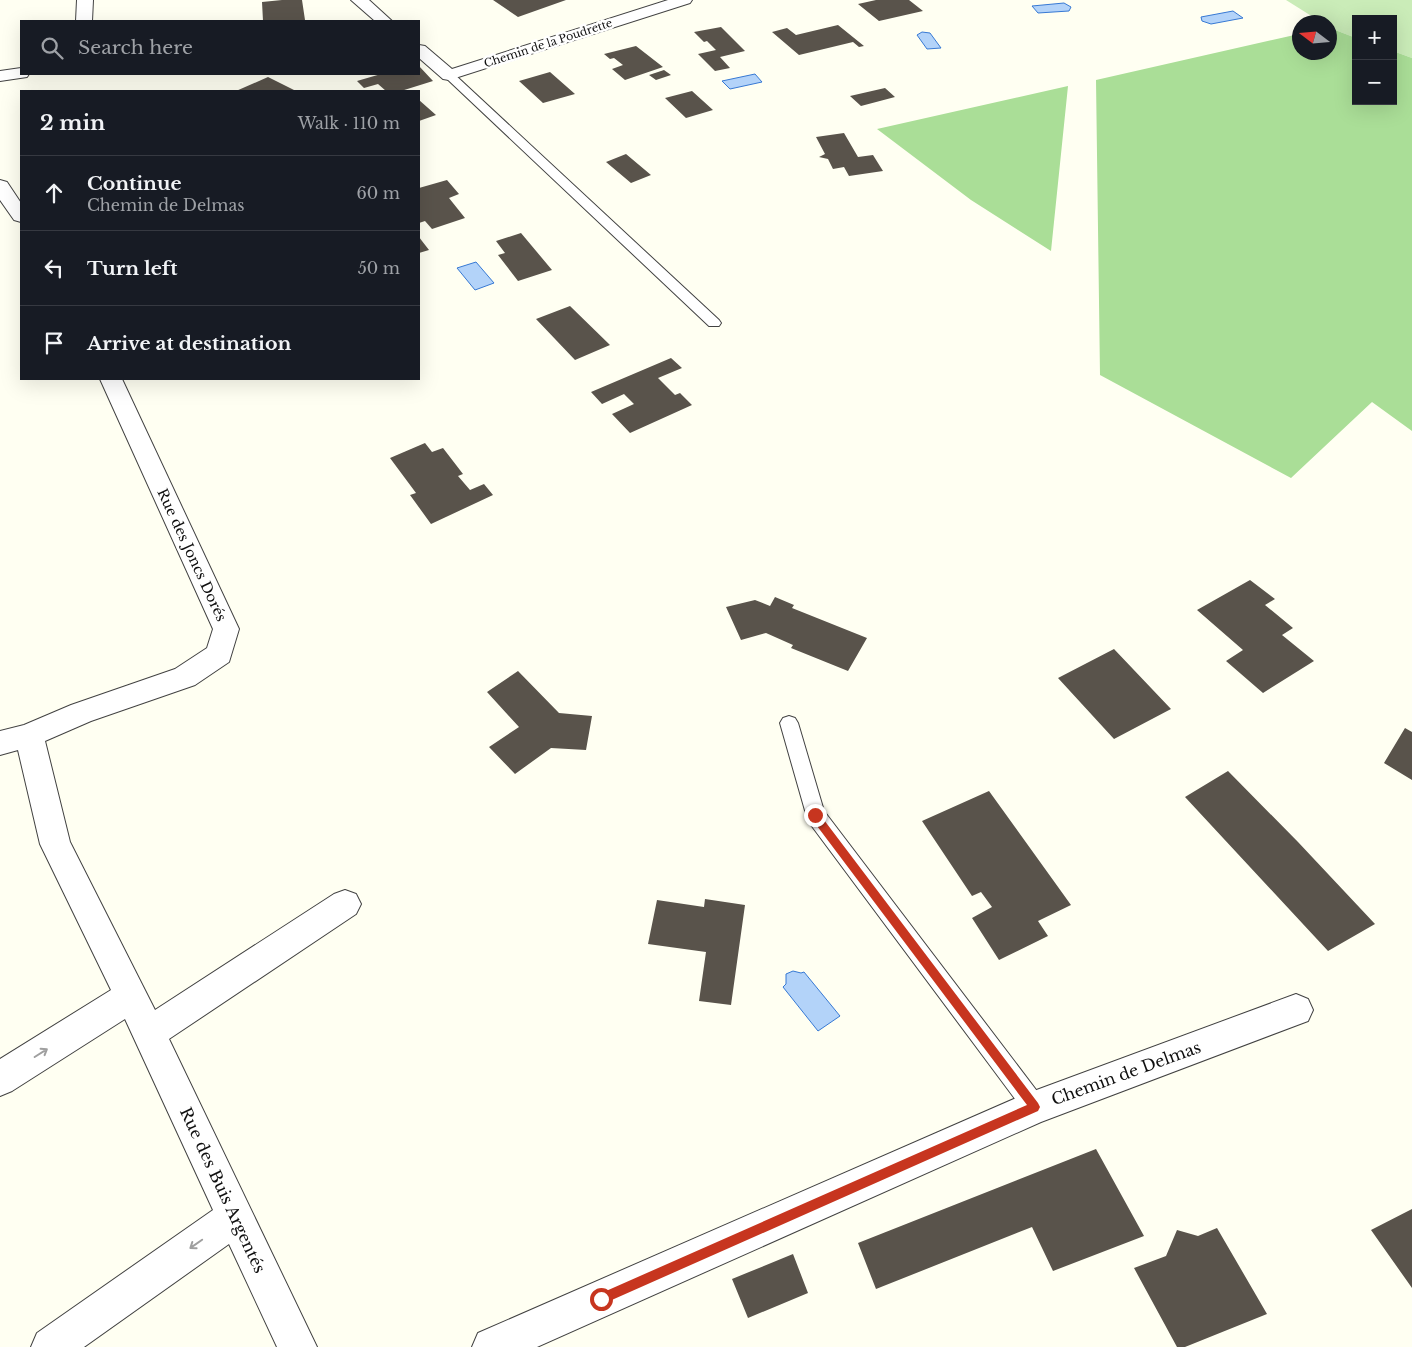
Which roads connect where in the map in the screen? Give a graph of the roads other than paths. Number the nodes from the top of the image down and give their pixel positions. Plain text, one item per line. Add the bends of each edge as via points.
1 (85, 0) edge
2 (359, 0) edge
3 (684, 0) edge
4 (84, 20) edge
5 (383, 20) edge
6 (420, 51) edge
7 (20, 73) edge
8 (449, 75) junction
9 (0, 76) edge
10 (0, 186) edge
11 (20, 215) edge
12 (714, 323) dead end
13 (112, 380) edge
14 (789, 723) dead end
15 (14, 739) edge
16 (345, 904) dead end
17 (131, 996) junction
18 (1296, 1010) dead end
19 (149, 1033) junction
20 (0, 1079) edge
21 (1035, 1107) junction
22 (236, 1216) junction
23 (51, 1347) edge
24 (298, 1347) edge
25 (492, 1347) edge

1 - 4 street
2 - 5 street
3 - 8 street, Chemin de la Poudrette
6 - 8 street
7 - 9 street
8 - 12 lane
10 - 11 street
13 - 15 street, Rue des Joncs Dorés via 226,629 219,654 185,677
14 - 21 lane via 815,815
15 - 17 street, Rue des Buis Argentés via 55,844
16 - 19 street
17 - 19 street, Rue des Buis Argentés
20 -> 17 street
18 - 21 street, Chemin de Delmas
19 - 22 street, Rue des Buis Argentés
21 - 25 street, Chemin de Delmas
22 -> 23 street
22 - 24 street, Rue des Buis Argentés

